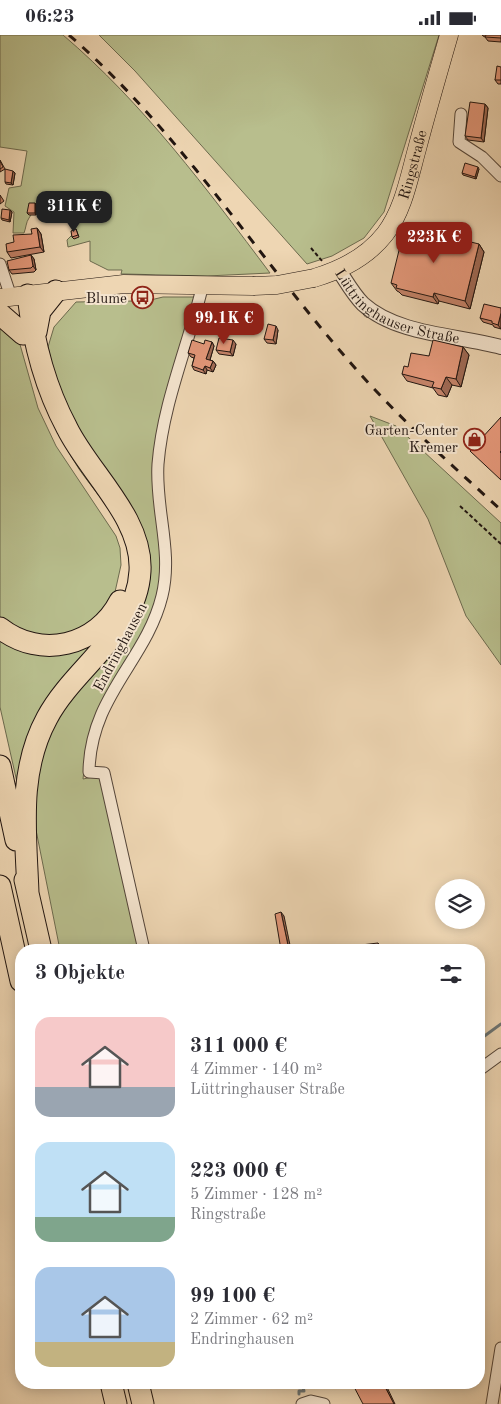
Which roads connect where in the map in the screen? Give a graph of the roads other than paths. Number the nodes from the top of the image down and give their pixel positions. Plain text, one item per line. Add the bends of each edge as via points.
1 (449, 35) edge
2 (460, 114) dead end
3 (501, 176) edge
4 (0, 264) edge
5 (331, 266) junction
6 (203, 284) junction
7 (56, 291) junction
8 (11, 300) edge
9 (30, 334) junction
10 (501, 347) edge
11 (0, 628) edge
12 (0, 766) edge
13 (0, 886) edge
14 (28, 893) junction
15 (3, 907) edge
16 (40, 944) edge
17 (143, 944) edge
18 (15, 956) edge
19 (501, 1054) edge
20 (485, 1066) edge
21 (501, 1348) edge
22 (112, 1389) edge
23 (139, 1389) edge
24 (116, 1404) edge
25 (143, 1404) edge
26 (302, 1404) edge
27 (324, 1404) edge
28 (492, 1404) edge

1 - 5 main road, Ringstraße via 394,221 368,251
2 - 3 street via 458,141 482,157
4 - 8 street
5 - 6 main road, Lüttringhauser Straße, bridge via 314,278 277,285
5 - 10 street, Lüttringhauser Straße via 362,303 389,321
6 - 7 main road, Lüttringhauser Straße via 124,283
6 - 17 street, Endringhausen via 160,444 158,488 167,555 163,593 152,625 106,703 90,749 89,772 104,773
7 - 8 main road, Lüttringhauser Straße
7 - 9 highway via 40,311
8 - 9 highway
8 - 9 highway via 31,321
9 - 11 highway via 41,407 65,454 119,531 126,551 128,574 122,598 112,615 95,632 76,642 35,645 20,641
9 - 14 highway via 59,412 79,451 129,524 141,565 138,590 125,619 60,696 34,748 26,781 25,805
12 - 14 highway
13 - 15 highway
14 - 16 highway
15 - 18 highway
19 - 20 street
21 - 28 street
22 - 24 highway
23 - 25 highway
26 - 27 street via 311,1401

